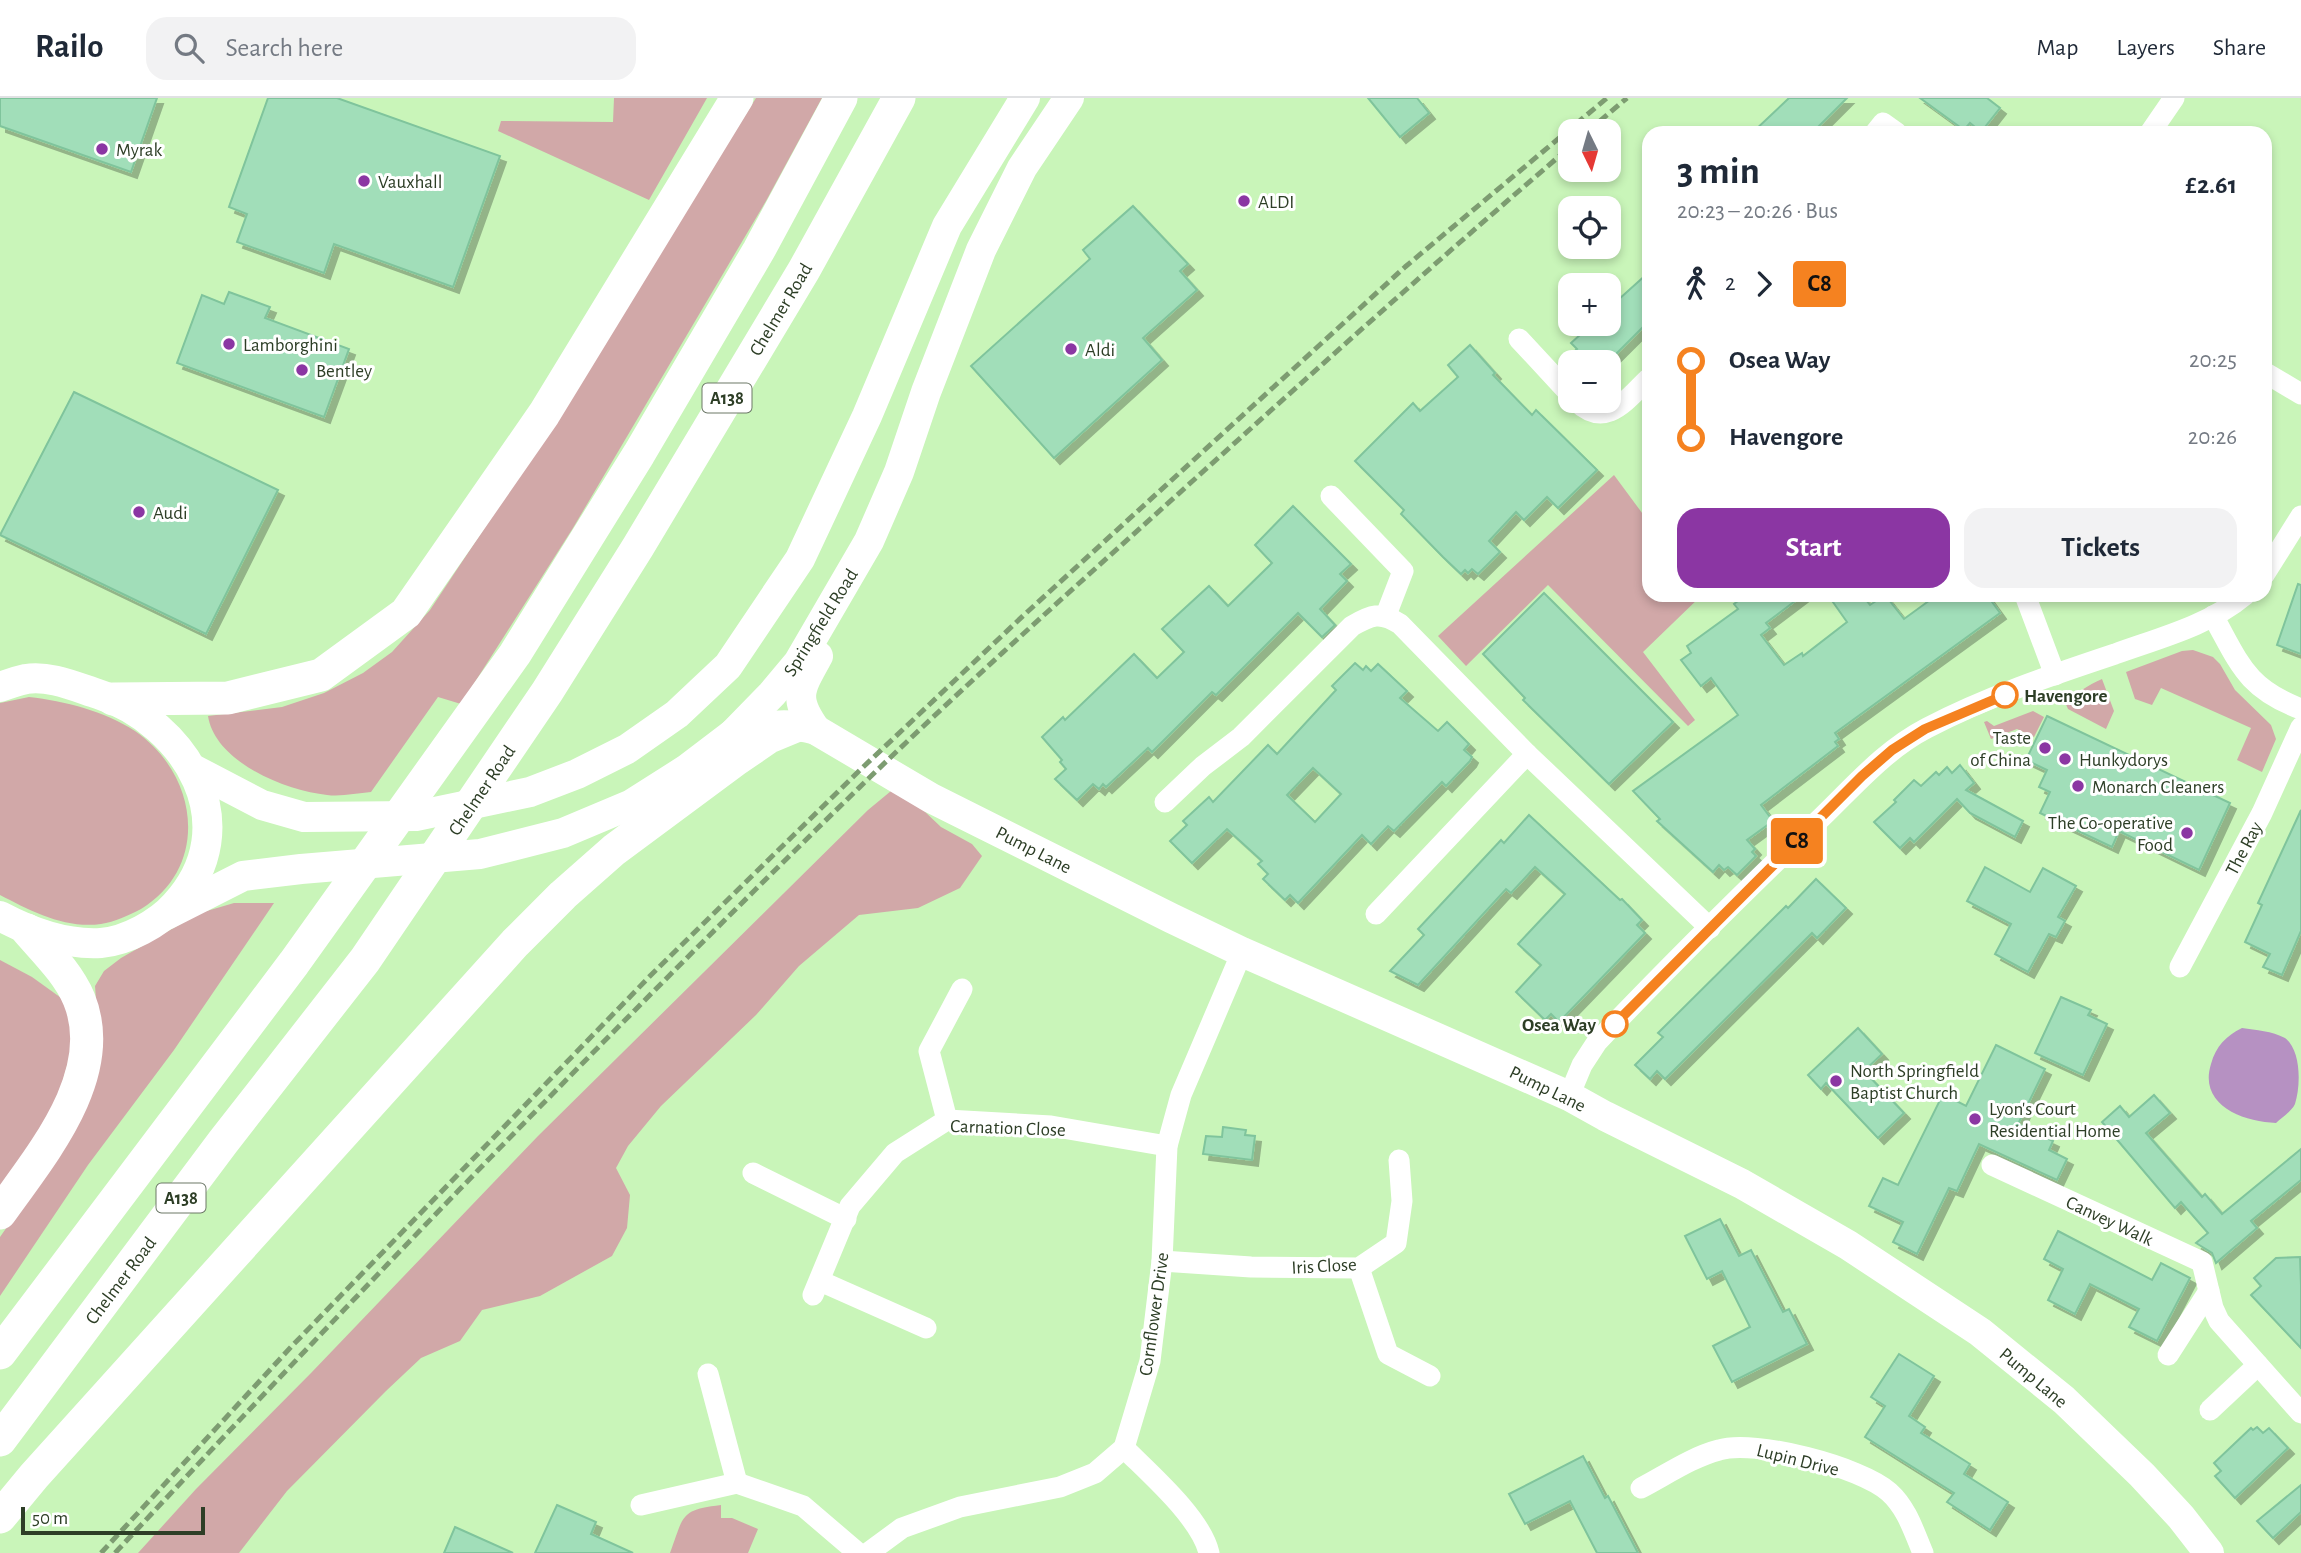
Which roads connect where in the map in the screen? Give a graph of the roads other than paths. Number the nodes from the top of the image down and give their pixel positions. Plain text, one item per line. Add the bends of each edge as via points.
1 (737, 98) edge
2 (841, 98) edge
3 (899, 98) edge
4 (1025, 98) edge
5 (1069, 98) edge
6 (2174, 98) edge
7 (2155, 126) edge
8 (1518, 339) dead end
9 (2272, 377) edge
10 (1558, 381) edge
11 (1642, 384) edge
12 (2301, 394) edge
13 (1621, 402) edge
14 (1331, 496) dead end
15 (2301, 516) edge
16 (869, 541) junction
17 (2272, 562) edge
18 (2028, 602) edge
19 (2234, 602) edge
20 (1387, 615) junction
21 (2213, 616) junction
22 (0, 661) edge
23 (2055, 675) junction
24 (14, 683) edge
25 (113, 699) junction
26 (2301, 709) edge
27 (2301, 727) edge
28 (814, 731) junction
29 (733, 734) junction
30 (1527, 754) junction
31 (194, 769) junction
32 (687, 769) junction
33 (1165, 802) dead end
34 (614, 850) junction
35 (1376, 914) dead end
36 (166, 915) junction
37 (13, 923) edge
38 (1710, 928) junction
39 (1242, 952) junction
40 (2180, 967) dead end
41 (962, 989) dead end
42 (1569, 1096) junction
43 (947, 1120) junction
44 (1167, 1146) junction
45 (1399, 1160) dead end
46 (1992, 1165) dead end
47 (754, 1174) dead end
48 (0, 1213) edge
49 (846, 1219) junction
50 (1162, 1261) junction
51 (1359, 1268) junction
52 (2209, 1291) junction
53 (926, 1328) dead end
54 (0, 1353) edge
55 (2168, 1355) dead end
56 (2258, 1365) junction
57 (708, 1374) dead end
58 (1430, 1376) dead end
59 (2210, 1410) dead end
60 (2301, 1413) edge
61 (0, 1440) edge
62 (1124, 1448) junction
63 (737, 1483) junction
64 (1641, 1488) dead end
65 (641, 1505) dead end
66 (0, 1517) edge
67 (858, 1553) edge
68 (867, 1553) edge
69 (1209, 1553) edge
70 (1923, 1553) edge
71 (2209, 1553) edge

1 - 25 main road via 544,414 406,613 321,675 228,698
2 - 54 main road, A138 via 759,250 515,654 293,963
3 - 61 main road, Chelmer Road / A138 via 804,270 547,692 365,960
4 - 31 main road via 947,226 867,416 800,559 729,666 677,714 627,749 577,774 530,792 416,816 304,817 262,805
5 - 16 main road, Springfield Road via 1022,168 981,250
6 - 7 street
8 - 10 street
9 - 12 street
11 - 13 street
14 - 20 street via 1403,571
15 - 17 street
16 - 28 main road via 849,601 799,698
16 - 29 main road, Springfield Road via 798,663
18 - 23 street
19 - 21 street
20 - 30 street
20 - 33 street via 1368,617 1352,626 1241,737
21 - 23 street
21 - 26 street via 2260,690
22 - 24 main road
23 - 38 street via 1955,715 1892,750
24 - 25 main road via 62,682
25 - 31 main road via 147,717
27 - 40 street, The Ray via 2262,813
28 - 29 main road via 769,724
28 - 34 main road via 769,737
28 - 39 main road, Pump Lane via 931,798
29 - 32 main road, Springfield Road
30 - 35 street
30 - 38 street
31 - 36 main road via 205,801 207,835 190,889
32 - 34 main road
32 - 36 main road, Springfield Road via 632,804 563,834 480,854 243,876
34 - 66 main road via 516,943
36 - 37 main road, Springfield Road via 139,931 103,943 64,941
37 - 48 main road via 65,974 79,1000 86,1050 69,1111
38 - 42 street via 1597,1042
39 - 42 main road, Pump Lane
39 - 44 street, Cornflower Drive via 1181,1096
41 - 43 street via 929,1051
42 - 71 main road, Pump Lane via 1742,1184 1848,1245 1980,1332 2064,1400 2142,1475
43 - 44 street, Carnation Close via 1051,1126
43 - 49 street, Carnation Close via 895,1153 850,1206
44 - 50 street, Cornflower Drive
45 - 51 street, Iris Close via 1402,1201 1396,1243
46 - 52 street, Canvey Walk via 2202,1262
47 - 49 street
49 - 53 street, Carnation Close via 817,1288
50 - 51 street, Iris Close
50 - 62 street, Cornflower Drive via 1150,1361
51 - 58 street via 1388,1354
52 - 55 street
52 - 56 street, Canvey Walk via 2219,1321
56 - 59 street
56 - 60 street, Canvey Walk
57 - 63 street
62 - 68 street via 1095,1473 1060,1487 960,1507 902,1528
62 - 69 street via 1174,1498 1206,1539
63 - 65 street
63 - 67 street via 803,1506
64 - 70 street, Lupin Drive via 1721,1449 1745,1447 1804,1458 1871,1480 1889,1492 1903,1509

